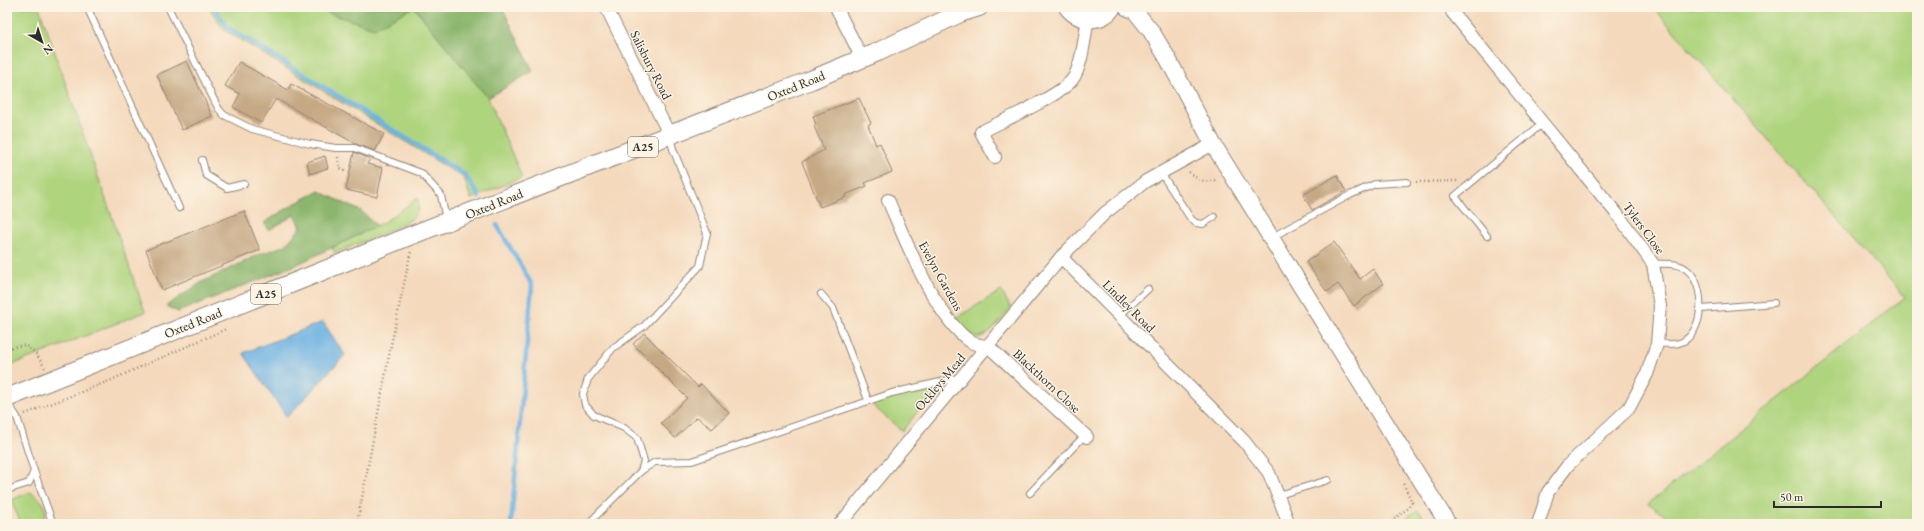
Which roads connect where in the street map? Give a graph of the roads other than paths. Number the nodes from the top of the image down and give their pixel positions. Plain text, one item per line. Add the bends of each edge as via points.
1 (87, 7) edge
2 (168, 7) edge
3 (606, 7) edge
4 (836, 7) edge
5 (979, 7) edge
6 (1068, 7) edge
7 (1112, 7) edge
8 (1133, 8) edge
9 (959, 10) edge
10 (1452, 12) dead end
11 (1088, 18) junction
12 (862, 58) junction
13 (1543, 123) junction
14 (670, 136) junction
15 (1213, 144) junction
16 (995, 157) dead end
17 (202, 160) dead end
18 (1162, 173) junction
19 (1407, 182) road end
20 (244, 184) dead end
21 (888, 200) dead end
22 (179, 208) dead end
23 (1214, 217) dead end
24 (446, 223) junction
25 (1487, 236) dead end
26 (1271, 238) junction
27 (1061, 257) junction
28 (1653, 264) junction
29 (1148, 289) dead end
30 (820, 294) dead end
31 (1774, 303) dead end
32 (1701, 309) junction
33 (1119, 316) junction
34 (1657, 344) junction
35 (989, 346) junction
36 (961, 378) junction
37 (7, 398) edge
38 (868, 400) junction
39 (7, 402) edge
40 (1086, 436) joint
41 (34, 471) junction
42 (641, 471) junction
43 (1328, 480) dead end
44 (29, 483) junction
45 (40, 488) junction
46 (7, 490) edge
47 (1030, 493) dead end
48 (1278, 495) junction
49 (53, 524) edge
50 (588, 524) edge
51 (840, 524) edge
52 (1289, 524) edge
53 (1448, 524) edge
54 (1538, 524) edge

1 - 22 lane
2 - 24 lane via 218,108 224,115 252,129 310,144 355,148 421,173 441,195
3 - 14 street, Salisbury Road
4 - 12 street
5 - 9 main road, Oxted Road / A25
6 - 11 main road via 1075,14
7 - 11 main road via 1100,16
8 - 15 main road via 1168,59
9 - 12 main road, Oxted Road / A25
10 - 13 street, Tylers Close
11 - 16 street via 1078,66 1072,80 1056,92 981,132
12 - 14 main road, Oxted Road / A25
13 - 25 lane via 1455,196
13 - 28 street, Tylers Close via 1621,218
14 - 24 main road, Oxted Road / A25
14 - 42 lane via 672,149 708,233 700,266 644,326 614,348 588,379 583,394 585,404 594,415 624,428 637,438 644,461
15 - 18 street
15 - 26 main road
17 - 20 lane via 206,175 227,188
18 - 23 lane via 1196,224 1203,224
18 - 27 street via 1146,181 1105,213
19 - 26 lane via 1375,184
21 - 35 street, Evelyn Gardens via 914,258 954,328 972,343
24 - 37 main road, Oxted Road / A25
26 - 53 main road
27 - 33 street, Lindley Road
27 - 35 street, Ockleys Mead
28 - 32 lane via 1671,263 1687,269 1699,286
28 - 34 street, Tylers Close via 1660,306
29 - 33 lane
30 - 38 lane via 833,308
31 - 32 lane
32 - 34 lane via 1693,332 1679,343
33 - 48 street, Lindley Road via 1244,441 1269,473
34 - 54 street, Tylers Close via 1647,374 1629,408 1568,465 1548,492
35 - 36 street, Ockleys Mead
35 - 40 street, Blackthorn Close
36 - 38 lane
36 - 51 street, Ockleys Mead
38 - 42 lane via 692,461 655,462
39 - 41 lane via 17,417
40 - 47 lane
41 - 44 lane
41 - 45 lane
42 - 50 lane
43 - 48 lane
44 - 45 lane
44 - 46 lane
45 - 49 lane
48 - 52 street, Lindley Road

